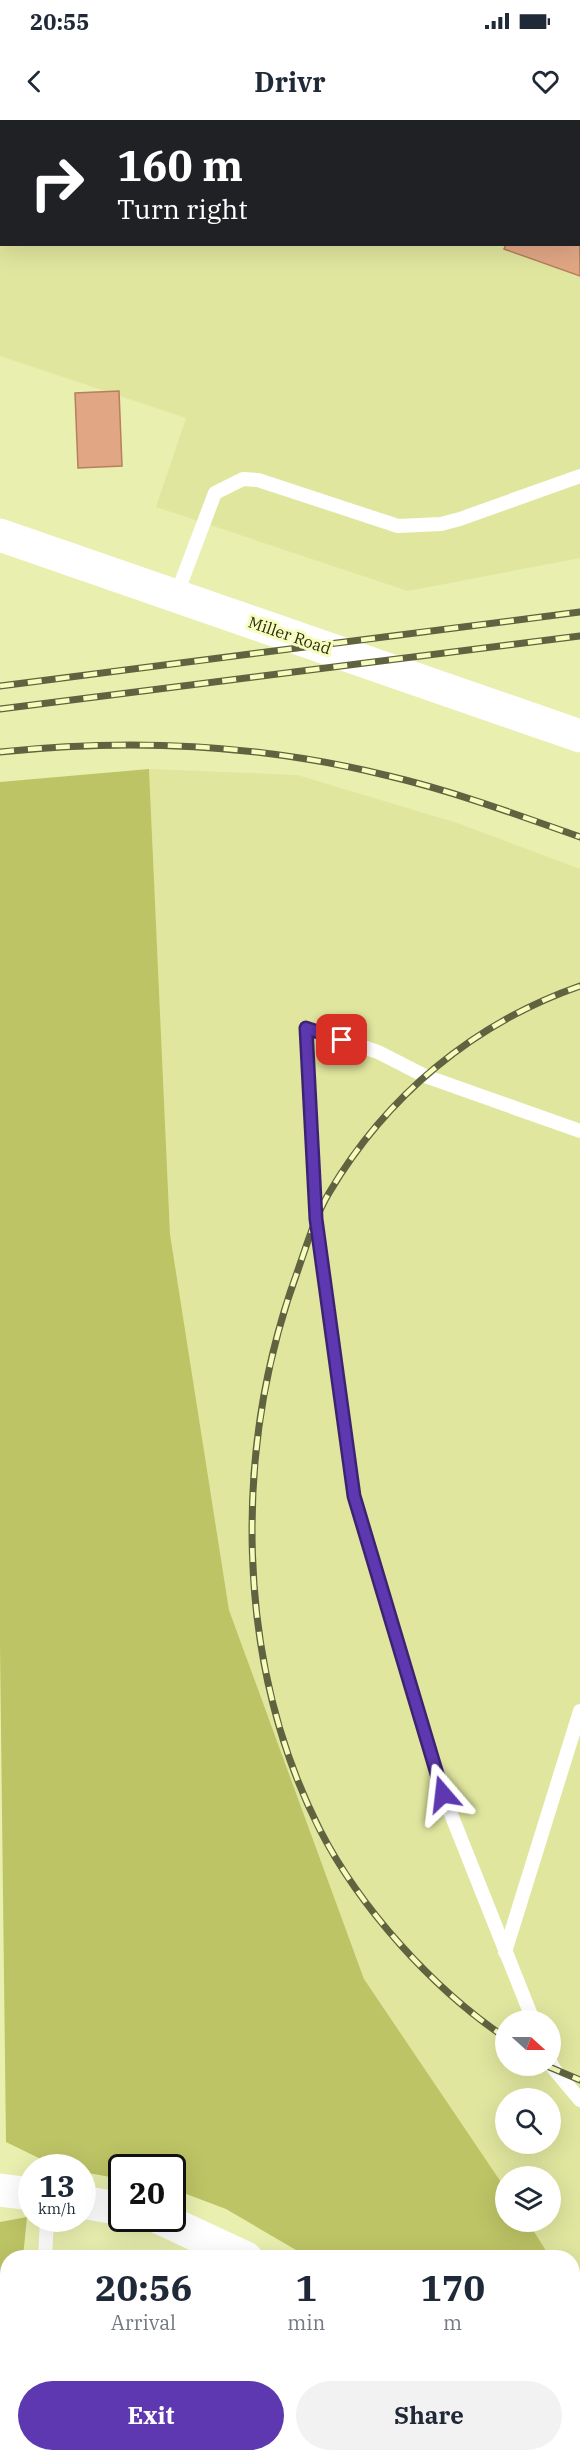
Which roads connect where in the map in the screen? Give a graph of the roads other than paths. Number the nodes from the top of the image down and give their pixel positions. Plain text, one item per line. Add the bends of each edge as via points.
1 (580, 476) edge
2 (0, 535) edge
3 (176, 596) junction
4 (580, 736) edge
5 (580, 1131) edge
6 (580, 1711) edge
7 (506, 1952) junction
8 (529, 2010) edge
9 (560, 2076) edge
10 (580, 2100) edge
11 (0, 2190) edge
12 (18, 2192) edge
13 (46, 2232) edge
14 (183, 2232) edge
15 (45, 2250) edge
16 (212, 2250) edge

1 - 3 lane via 460,519 398,526 258,480 243,479 215,493
2 - 3 main road, Miller Road
3 - 4 main road, Miller Road
5 - 7 lane via 425,1076 378,1052 306,1028 316,1219 354,1496 443,1794
6 - 7 lane
7 - 8 lane
9 - 10 lane
11 - 12 main road
13 - 15 lane
14 - 16 main road

